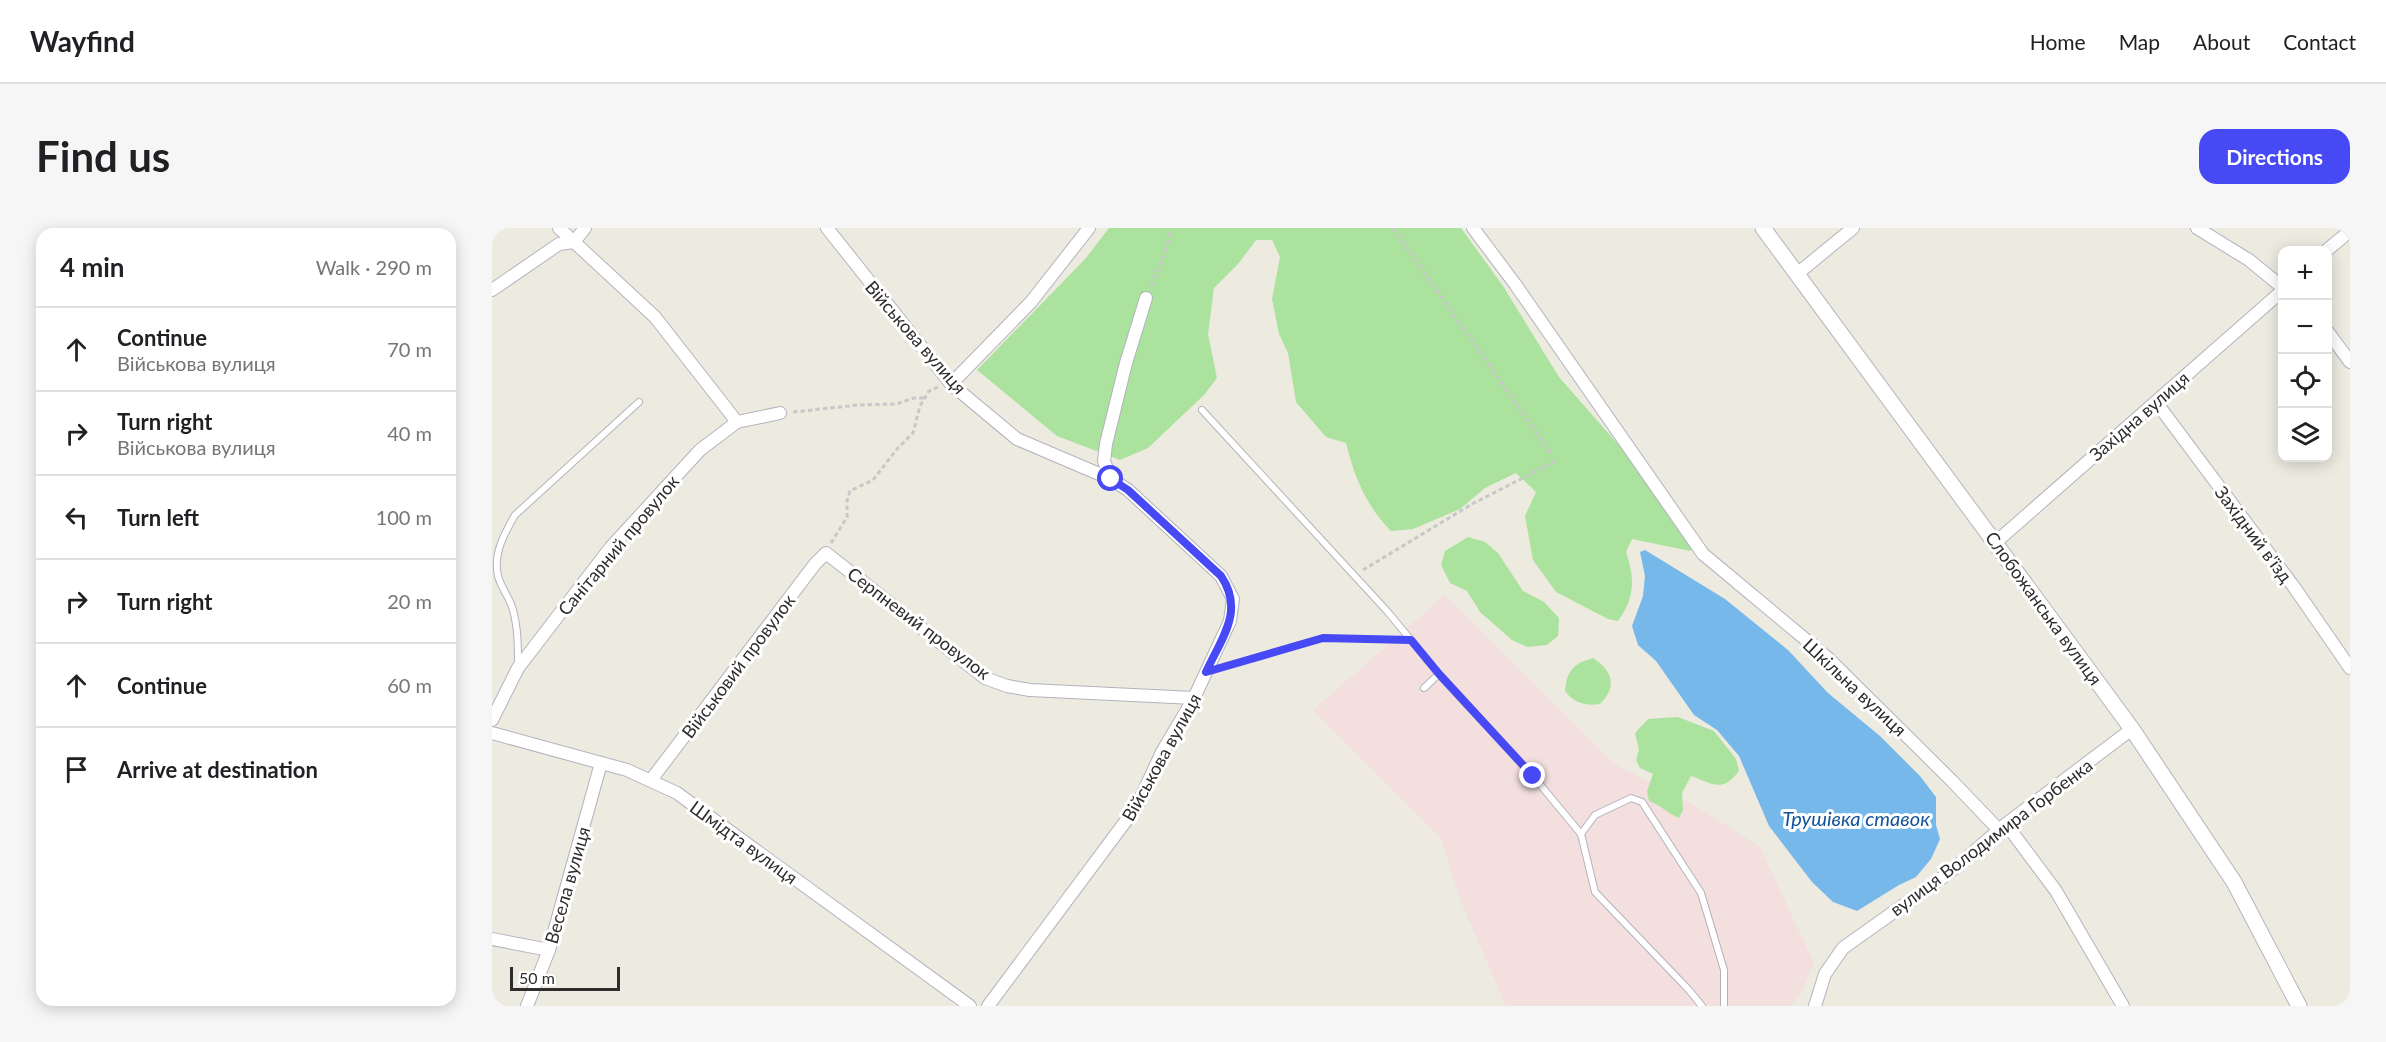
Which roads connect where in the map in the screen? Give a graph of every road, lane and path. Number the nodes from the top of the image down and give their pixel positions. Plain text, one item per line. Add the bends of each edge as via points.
1 (559, 228) edge
2 (585, 228) edge
3 (827, 228) edge
4 (1089, 228) edge
5 (1171, 228) edge
6 (1393, 228) edge
7 (1473, 228) edge
8 (1763, 228) edge
9 (1853, 228) edge
10 (2197, 228) edge
11 (2350, 231) edge
12 (574, 242) junction
13 (2332, 246) edge
14 (1797, 274) junction
15 (2278, 285) edge
16 (492, 290) edge
17 (2278, 293) edge
18 (1146, 298) joint
19 (2332, 337) edge
20 (2350, 362) edge
21 (951, 384) junction
22 (925, 398) junction
23 (639, 402) dead end
24 (2156, 402) junction
25 (1202, 410) dead end
26 (780, 413) joint
27 (737, 422) junction
28 (1552, 455) dead end
29 (1556, 461) dead end
30 (1111, 479) junction
31 (1996, 542) junction
32 (826, 553) junction
33 (1354, 575) junction
34 (1411, 640) junction
35 (518, 668) junction
36 (2350, 668) edge
37 (1206, 672) junction
38 (1439, 674) junction
39 (1424, 688) dead end
40 (1194, 698) junction
41 (492, 720) edge
42 (2132, 729) junction
43 (492, 733) edge
44 (601, 763) junction
45 (651, 780) junction
46 (2002, 827) junction
47 (1581, 834) junction
48 (492, 939) edge
49 (549, 950) junction
50 (527, 1006) edge
51 (970, 1006) edge
52 (988, 1006) edge
53 (1702, 1006) edge
54 (1724, 1006) edge
55 (1815, 1006) edge
56 (2123, 1006) edge
57 (2299, 1006) edge

1 - 12 street
2 - 12 street
3 - 21 street, Військова вулиця
4 - 21 street via 1030,302
5 - 18 path via 1165,254
6 - 28 path
7 - 46 street, Шкільна вулиця via 1702,554 1829,659
8 - 14 street, Слобожанська вулиця
9 - 14 street
10 - 15 street via 2249,260
11 - 13 street
12 - 16 street via 559,244
12 - 27 street via 655,316
14 - 31 street, Слобожанська вулиця
17 - 24 street, Західна вулиця
18 - 30 street via 1106,444 1104,461
19 - 20 street
21 - 22 path via 928,391
21 - 30 street, Військова вулиця via 1017,439
22 - 26 path
22 - 32 path via 913,433 873,480 850,491 847,517
23 - 35 lane via 515,515 504,535 497,555 498,576 513,609
24 - 31 street, Західна вулиця
24 - 36 street, Західний в'їзд
25 - 33 lane
26 - 27 street, Санітарний провулок
27 - 35 street, Санітарний провулок via 700,450 611,548
29 - 33 path via 1473,504
30 - 37 street, Військова вулиця via 1128,490 1221,576 1227,586 1233,599 1230,621
31 - 42 street, Слобожанська вулиця
32 - 40 street, Серпневий провулок via 985,678 1030,690
32 - 45 street, Військовий провулок
33 - 34 lane
34 - 37 path via 1323,638
34 - 38 lane
35 - 41 street, Санітарний провулок
37 - 40 street, Військова вулиця
38 - 39 lane
38 - 47 lane
40 - 52 street, Військова вулиця via 1162,752 1137,806
42 - 46 street, вулиця Володимира Горбенка
42 - 57 street, Слобожанська вулиця via 2234,882
43 - 44 street, Шмідта вулиця
44 - 45 street, Шмідта вулиця
44 - 49 street, Весела вулиця
45 - 51 street, Шмідта вулиця via 692,804
46 - 55 street, вулиця Володимира Горбенка via 1950,872 1843,948 1825,974
46 - 56 street, Шкільна вулиця via 2056,891
47 - 53 lane via 1595,892
47 - 54 lane via 1595,815 1631,798 1642,802 1701,893 1724,970
48 - 49 street
49 - 50 street, Весела вулиця

